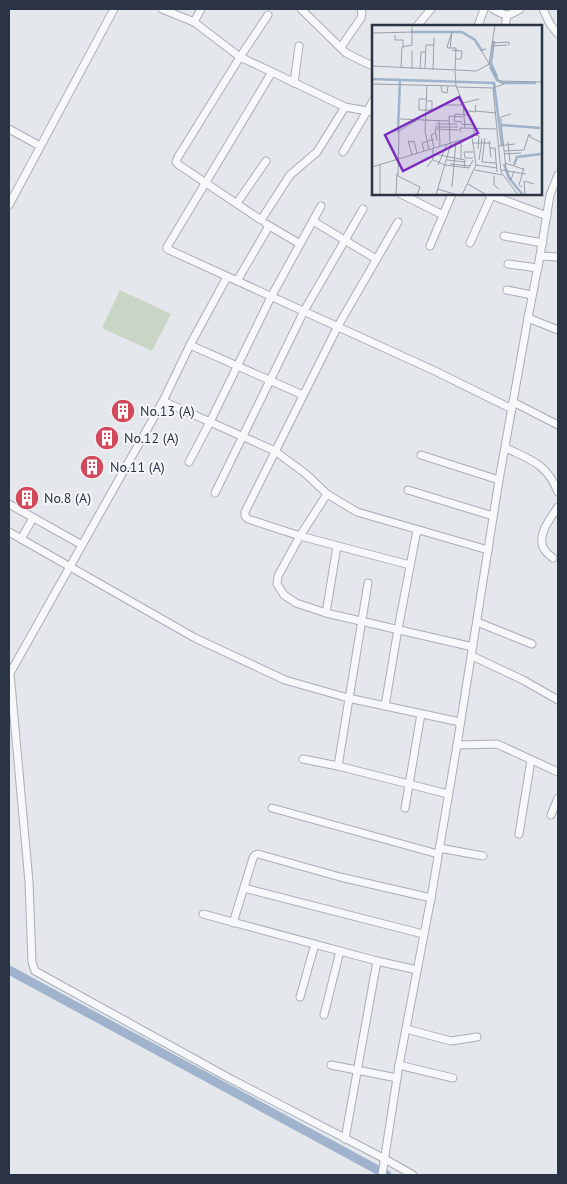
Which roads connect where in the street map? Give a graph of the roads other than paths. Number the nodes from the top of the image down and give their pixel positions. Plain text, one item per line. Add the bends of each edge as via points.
1 (114, 9) edge
2 (201, 9) edge
3 (302, 9) edge
4 (361, 9) edge
5 (431, 9) edge
6 (484, 9) edge
7 (493, 9) edge
8 (520, 9) edge
9 (543, 9) edge
10 (164, 10) edge
11 (268, 15) dead end
12 (507, 15) junction
13 (194, 22) junction
14 (418, 25) edge
15 (478, 25) edge
16 (505, 25) edge
17 (558, 34) edge
18 (299, 46) dead end
19 (340, 47) junction
20 (240, 56) junction
21 (372, 66) edge
22 (272, 72) junction
23 (294, 83) junction
24 (345, 107) junction
25 (370, 111) edge
26 (9, 129) edge
27 (40, 146) junction
28 (343, 152) dead end
29 (266, 161) dead end
30 (558, 175) edge
31 (205, 182) junction
32 (403, 195) edge
33 (452, 195) edge
34 (490, 195) edge
35 (493, 195) edge
36 (9, 204) edge
37 (237, 204) junction
38 (321, 206) dead end
39 (363, 209) dead end
40 (442, 216) junction
41 (547, 216) junction
42 (261, 220) junction
43 (312, 221) junction
44 (398, 222) dead end
45 (269, 226) junction
46 (504, 236) dead end
47 (345, 241) junction
48 (543, 242) junction
49 (470, 243) dead end
50 (300, 244) junction
51 (430, 246) dead end
52 (540, 256) junction
53 (558, 257) edge
54 (376, 260) junction
55 (508, 264) dead end
56 (538, 268) junction
57 (227, 277) junction
58 (237, 281) junction
59 (507, 290) dead end
60 (532, 295) junction
61 (271, 297) junction
62 (304, 311) junction
63 (528, 318) junction
64 (338, 326) junction
65 (558, 330) edge
66 (190, 345) junction
67 (237, 367) junction
68 (270, 380) junction
69 (303, 395) junction
70 (163, 401) junction
71 (513, 406) junction
72 (210, 422) junction
73 (558, 424) edge
74 (242, 437) junction
75 (506, 448) junction
76 (275, 451) junction
77 (421, 455) dead end
78 (189, 462) dead end
79 (499, 480) junction
80 (557, 480) edge
81 (408, 490) dead end
82 (558, 492) edge
83 (214, 493) dead end
84 (327, 494) junction
85 (9, 504) edge
86 (558, 507) edge
87 (493, 516) junction
88 (33, 518) junction
89 (417, 530) junction
90 (9, 532) edge
91 (300, 536) junction
92 (21, 539) junction
93 (82, 545) junction
94 (337, 546) junction
95 (488, 550) junction
96 (553, 558) dead end
97 (410, 565) junction
98 (70, 567) junction
99 (368, 583) dead end
100 (326, 613) junction
101 (362, 620) junction
102 (476, 622) junction
103 (398, 629) junction
104 (532, 644) dead end
105 (473, 647) junction
106 (472, 656) junction
107 (9, 674) edge
108 (348, 698) junction
109 (558, 700) edge
110 (385, 706) junction
111 (421, 714) junction
112 (460, 722) junction
113 (457, 745) junction
114 (304, 759) dead end
115 (531, 760) junction
116 (338, 766) junction
117 (558, 772) edge
118 (408, 784) junction
119 (448, 794) junction
120 (558, 798) edge
121 (272, 808) dead end
122 (405, 808) dead end
123 (551, 815) dead end
124 (519, 834) dead end
125 (439, 851) junction
126 (483, 856) dead end
127 (244, 888) junction
128 (431, 898) junction
129 (203, 914) dead end
130 (234, 923) junction
131 (424, 934) junction
132 (315, 944) junction
133 (340, 951) junction
134 (377, 961) junction
135 (416, 970) junction
136 (300, 997) dead end
137 (324, 1015) dead end
138 (406, 1029) junction
139 (477, 1037) dead end
140 (331, 1065) dead end
141 (399, 1065) junction
142 (358, 1071) junction
143 (397, 1078) junction
144 (453, 1078) dead end
145 (346, 1139) junction
146 (385, 1160) junction
147 (382, 1175) edge
148 (413, 1175) edge

1 - 27 street
2 - 13 street
3 - 19 street
4 - 19 street via 361,18
5 - 14 street
6 - 15 street
7 - 12 street
8 - 12 street
9 - 17 street
10 - 13 street
11 - 20 street
12 - 16 street
13 - 20 street
18 - 23 street
19 - 21 street
20 - 22 street
20 - 31 street via 176,162
22 - 23 street
22 - 31 street
23 - 24 street
24 - 25 street
24 - 42 street via 317,152 290,175
25 - 28 street
26 - 27 street
27 - 36 street
29 - 37 street
30 - 41 street via 550,195
31 - 37 street
31 - 57 street via 166,248
32 - 40 street
33 - 40 street
34 - 49 street
35 - 41 street
37 - 42 street
38 - 43 street
39 - 47 street
40 - 51 street
41 - 48 street
42 - 45 street
43 - 47 street
43 - 50 street
44 - 54 street
45 - 50 street
45 - 58 street
46 - 48 street
47 - 54 street
47 - 62 street
48 - 52 street
50 - 61 street
52 - 53 street
52 - 56 street
54 - 64 street
55 - 56 street
56 - 60 street
57 - 58 street
57 - 66 street
58 - 61 street
59 - 60 street
60 - 63 street
61 - 62 street
61 - 67 street
62 - 64 street
62 - 68 street
63 - 65 street
63 - 71 street
64 - 69 street
64 - 71 street
66 - 67 street
66 - 70 street
67 - 68 street
67 - 72 street
68 - 69 street
68 - 74 street
69 - 76 street
70 - 72 street
70 - 93 street
71 - 73 street
71 - 75 street
72 - 74 street
72 - 78 street
74 - 76 street
74 - 83 street
75 - 79 street
75 - 80 street via 538,464
76 - 84 street
76 - 91 street via 245,516
77 - 79 street
79 - 87 street
80 - 82 street
81 - 87 street
84 - 89 street via 360,514
84 - 91 street
85 - 88 street
86 - 96 street via 541,541
87 - 95 street
88 - 92 street
88 - 93 street
89 - 95 street
89 - 97 street
90 - 92 street
91 - 94 street
91 - 100 street via 278,576 277,584 290,600
92 - 98 street
93 - 98 street
94 - 97 street
94 - 100 street
95 - 102 street
97 - 103 street
98 - 107 street
98 - 108 street via 201,641 285,680
99 - 101 street
100 - 101 street
101 - 103 street
101 - 108 street
102 - 104 street
102 - 105 street
103 - 105 street
103 - 110 street
105 - 106 street
106 - 109 street
106 - 112 street
107 - 145 street via 35,971
108 - 110 street
108 - 116 street
110 - 111 street
111 - 112 street
111 - 118 street
112 - 113 street
113 - 115 street via 498,744
113 - 119 street
114 - 116 street
115 - 117 street
115 - 124 street
116 - 118 street
118 - 119 street
118 - 122 street
119 - 125 street
120 - 123 street
121 - 125 street
125 - 126 street
125 - 128 street
127 - 128 street via 252,858 258,854
127 - 130 street
127 - 131 street
128 - 131 street
129 - 130 street
130 - 132 street
131 - 135 street
132 - 133 street
132 - 136 street
133 - 134 street
133 - 137 street
134 - 135 street
134 - 142 street
135 - 138 street
138 - 139 street via 451,1042
138 - 141 street
140 - 142 street
141 - 143 street
141 - 144 street
142 - 143 street
142 - 145 street
143 - 146 street
145 - 146 street
146 - 147 street
146 - 148 street

